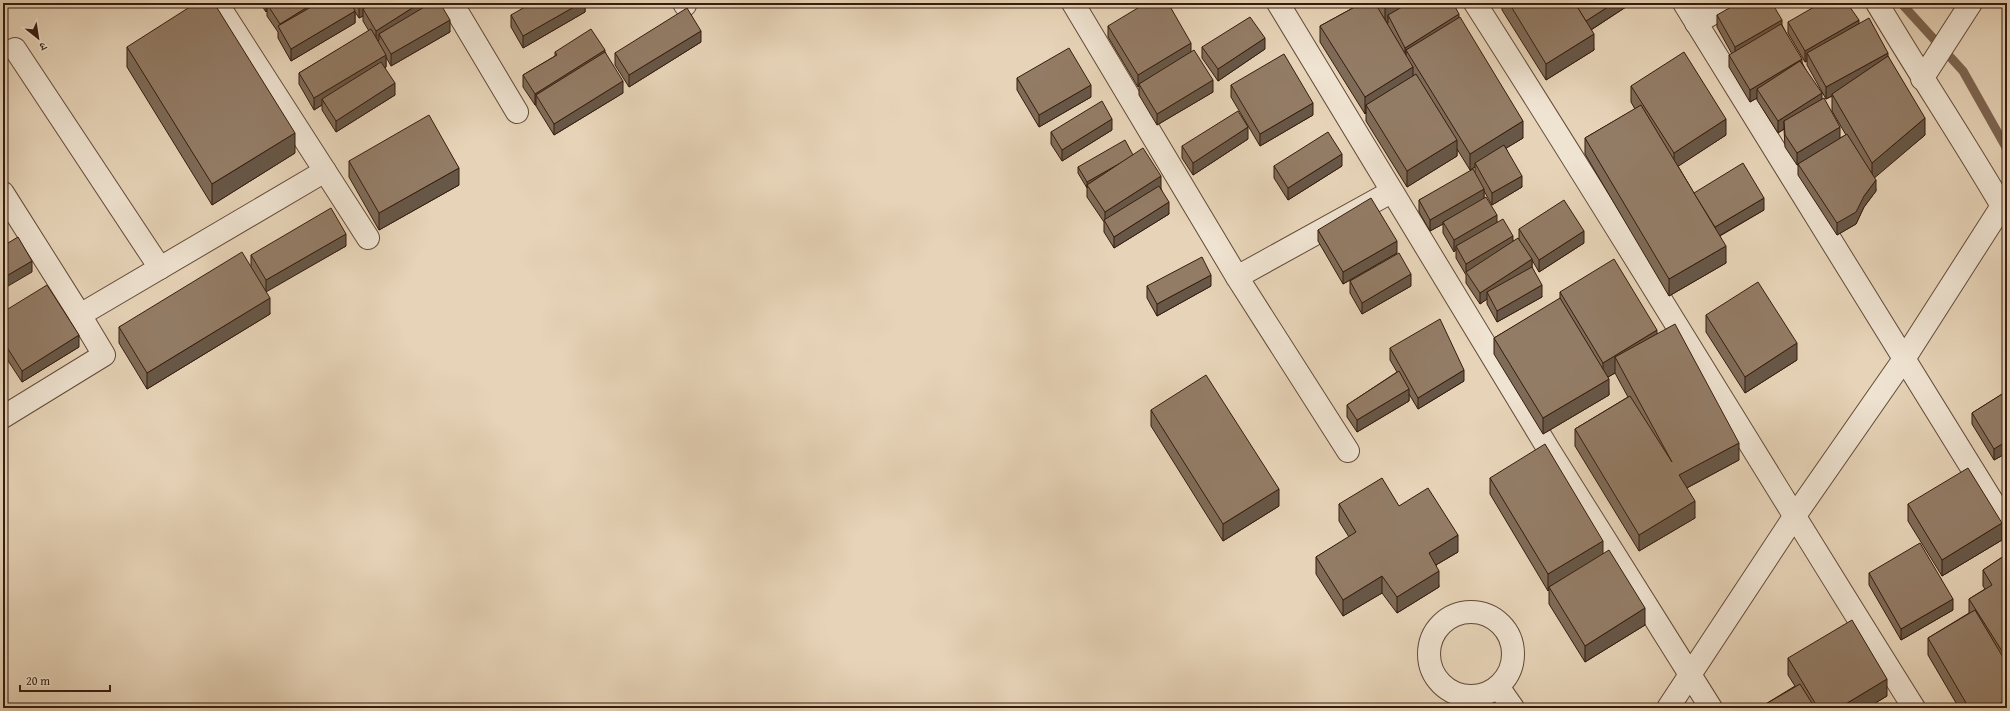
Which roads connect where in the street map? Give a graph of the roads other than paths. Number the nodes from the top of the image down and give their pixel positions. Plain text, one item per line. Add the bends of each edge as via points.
1 (217, 3) edge
2 (452, 3) edge
3 (1073, 3) edge
4 (1278, 3) edge
5 (1475, 3) edge
6 (1684, 3) edge
7 (1731, 3) edge
8 (1878, 3) edge
9 (1971, 3) edge
10 (1696, 23) junction
11 (15, 49) dead end
12 (1922, 79) junction
13 (517, 112) dead end
14 (325, 171) junction
15 (1391, 192) junction
16 (3, 193) edge
17 (2004, 210) edge
18 (368, 238) dead end
19 (160, 268) junction
20 (1237, 277) junction
21 (80, 315) junction
22 (1904, 359) junction
23 (3, 416) edge
24 (1348, 451) dead end
25 (1794, 518) junction
26 (2007, 525) edge
27 (1691, 675) junction
28 (1498, 688) dead end
29 (1513, 708) edge
30 (1668, 708) edge
31 (1711, 708) edge
32 (1914, 708) edge

1 - 14 street
2 - 13 street
3 - 20 street
4 - 15 street
5 - 25 street
6 - 10 street
7 - 10 street
8 - 12 street
9 - 12 street
10 - 22 street
11 - 19 street
12 - 17 street via 1960,134
14 - 18 street
14 - 19 street
15 - 20 street
15 - 27 street
16 - 21 street
17 - 22 street
19 - 21 street
20 - 24 street
21 - 23 street via 104,355
22 - 25 street
22 - 26 street
25 - 27 street
25 - 32 street
27 - 30 street
27 - 31 street
28 - 29 street

